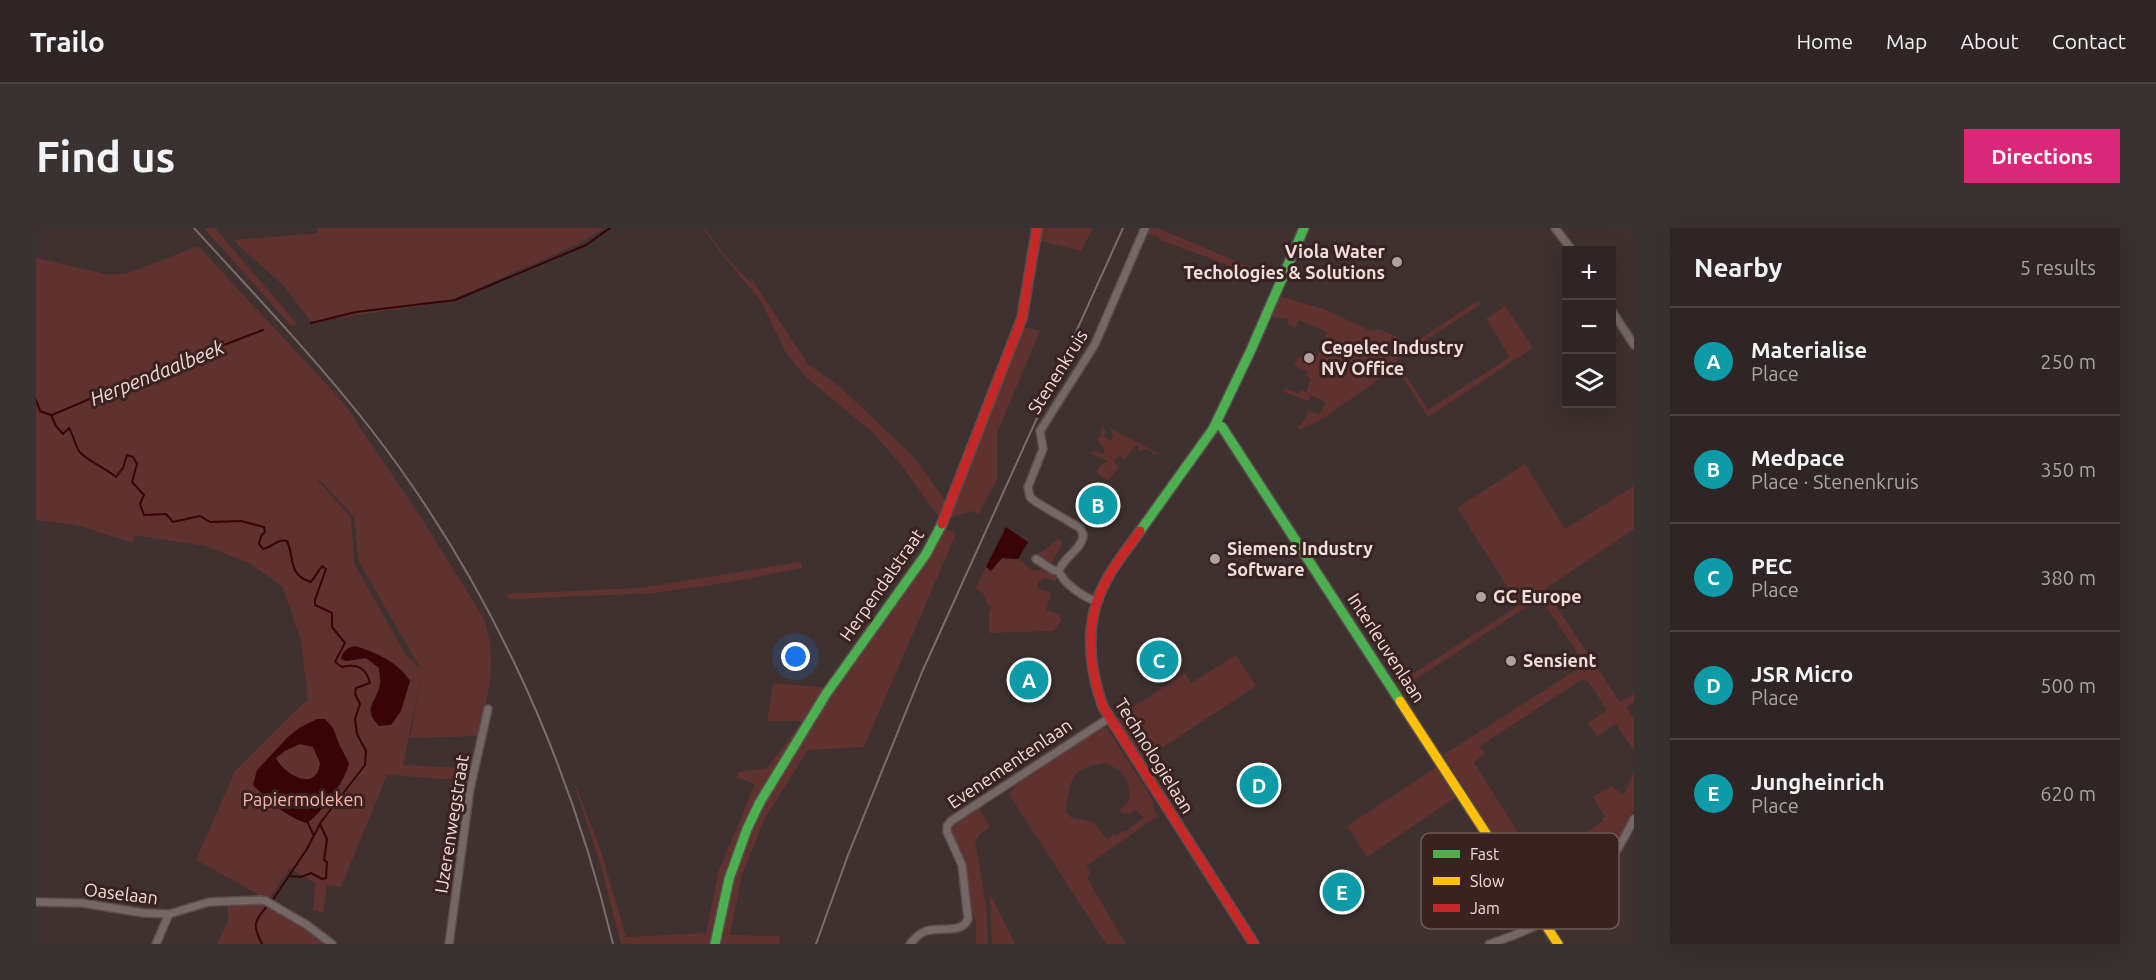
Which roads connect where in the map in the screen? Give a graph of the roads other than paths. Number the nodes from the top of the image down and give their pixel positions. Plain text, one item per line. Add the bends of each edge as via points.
1 (1037, 228) edge
2 (1145, 228) edge
3 (1304, 228) edge
4 (1556, 228) edge
5 (1569, 246) edge
6 (1616, 318) edge
7 (1634, 345) edge
8 (1216, 424) junction
9 (1036, 559) dead end
10 (1059, 572) junction
11 (1096, 601) junction
12 (488, 710) dead end
13 (1108, 718) junction
14 (1634, 819) edge
15 (1487, 833) edge
16 (1619, 846) edge
17 (36, 902) edge
18 (169, 914) junction
19 (1530, 929) edge
20 (1549, 929) edge
21 (715, 943) edge
22 (156, 944) edge
23 (332, 944) edge
24 (449, 944) edge
25 (910, 944) edge
26 (1254, 944) edge
27 (1489, 944) edge
28 (1558, 944) edge

1 - 21 street, Herpendalstraat via 1022,318 940,529 826,694 760,802 729,879
2 - 10 street, Stenenkruis via 1095,344 1040,430 1043,449 1028,493 1080,528 1083,534 1081,543
3 - 8 street
4 - 5 street
6 - 7 street
8 - 11 street, Technologielaan via 1106,579
8 - 15 street, Interleuvenlaan via 1222,427
9 - 10 street
10 - 11 street via 1085,597
11 - 13 street, Technologielaan via 1090,630 1091,670
12 - 24 street, IJzerenwegstraat via 470,789
13 - 25 street, Evenementenlaan via 951,821 947,832 962,865 968,920 959,928 925,931
13 - 26 street, Technologielaan
14 - 16 street
17 - 18 street, Oaselaan via 82,903
18 - 22 street
18 - 23 street, Oaselaan via 209,902 266,901
19 - 27 street
20 - 28 street, Interleuvenlaan

